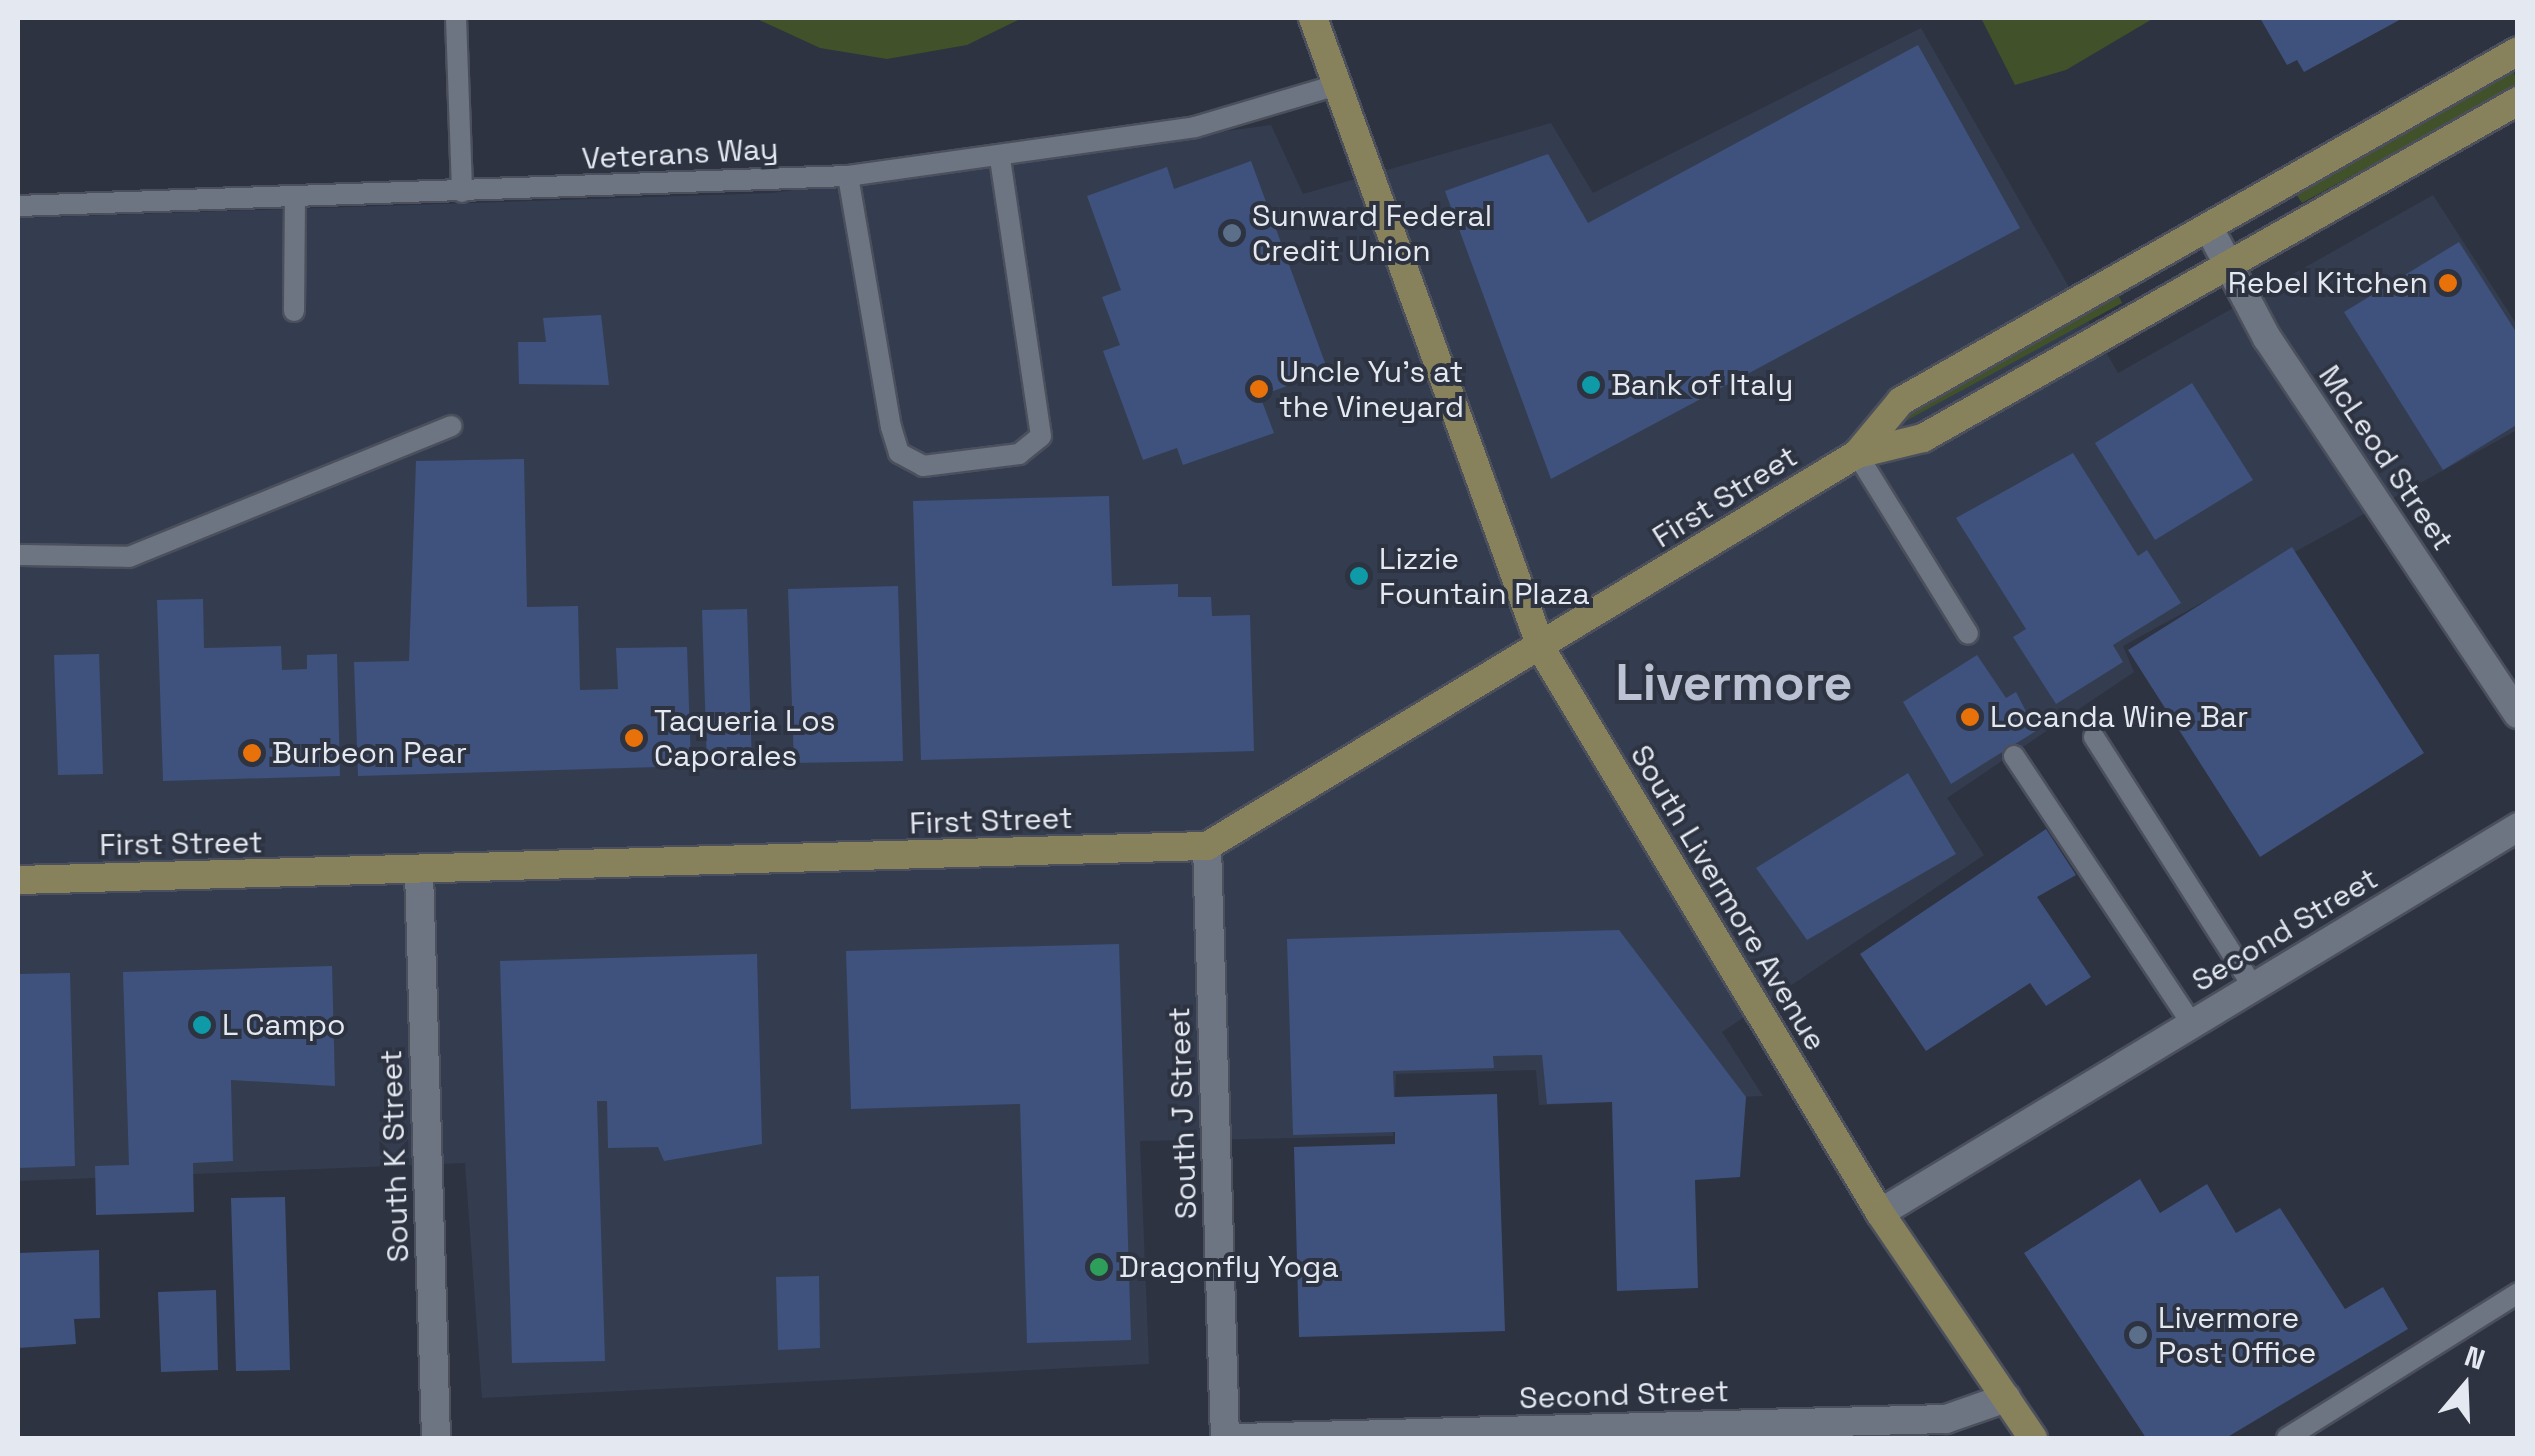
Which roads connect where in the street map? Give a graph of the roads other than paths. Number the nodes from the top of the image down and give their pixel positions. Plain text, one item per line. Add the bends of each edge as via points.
1 (456, 18) edge
2 (1312, 18) edge
3 (2518, 51) edge
4 (1337, 85) junction
5 (2518, 101) edge
6 (1000, 158) junction
7 (848, 176) junction
8 (462, 192) junction
9 (295, 203) junction
10 (18, 206) edge
11 (2211, 232) junction
12 (2228, 266) junction
13 (294, 311) dead end
14 (451, 426) dead end
15 (1857, 454) junction
16 (18, 554) edge
17 (1968, 634) dead end
18 (1542, 650) junction
19 (2518, 714) edge
20 (2094, 737) dead end
21 (2014, 756) dead end
22 (2518, 827) edge
23 (1207, 846) junction
24 (418, 872) junction
25 (18, 880) edge
26 (2252, 987) junction
27 (2192, 1024) junction
28 (1880, 1214) junction
29 (2518, 1293) edge
30 (2006, 1398) junction
31 (1727, 1432) edge
32 (436, 1438) edge
33 (1225, 1438) edge
34 (1239, 1438) edge
35 (2033, 1438) edge
36 (2287, 1438) edge

1 - 8 lane
2 - 4 main road, South Livermore Avenue
3 - 11 main road, First Street
4 - 6 lane, Veterans Way via 1195,127
4 - 18 main road, South Livermore Avenue
5 - 12 main road, First Street
6 - 7 lane, Veterans Way
6 - 7 lane via 1044,412 1041,436 1019,454 923,466 899,453 892,427
7 - 8 lane, Veterans Way
8 - 9 lane, Veterans Way
9 - 10 lane, Veterans Way
9 - 13 lane
11 - 12 street, McLeod Street
11 - 15 main road, First Street via 1900,401
12 - 15 main road, First Street via 1923,438
12 - 19 street, McLeod Street
14 - 16 lane via 129,557
15 - 17 lane
15 - 18 main road, First Street
18 - 23 main road, First Street
18 - 28 main road, South Livermore Avenue
20 - 26 lane
21 - 27 lane
22 - 26 street, Second Street
23 - 24 main road, First Street
23 - 33 street, South J Street
24 - 25 main road, First Street
24 - 32 street, South K Street
26 - 27 street, Second Street
27 - 28 street, Second Street
28 - 30 main road, South Livermore Avenue
29 - 36 lane
30 - 31 street, Second Street via 1946,1419
30 - 35 main road, South Livermore Avenue
31 - 34 street, Second Street

